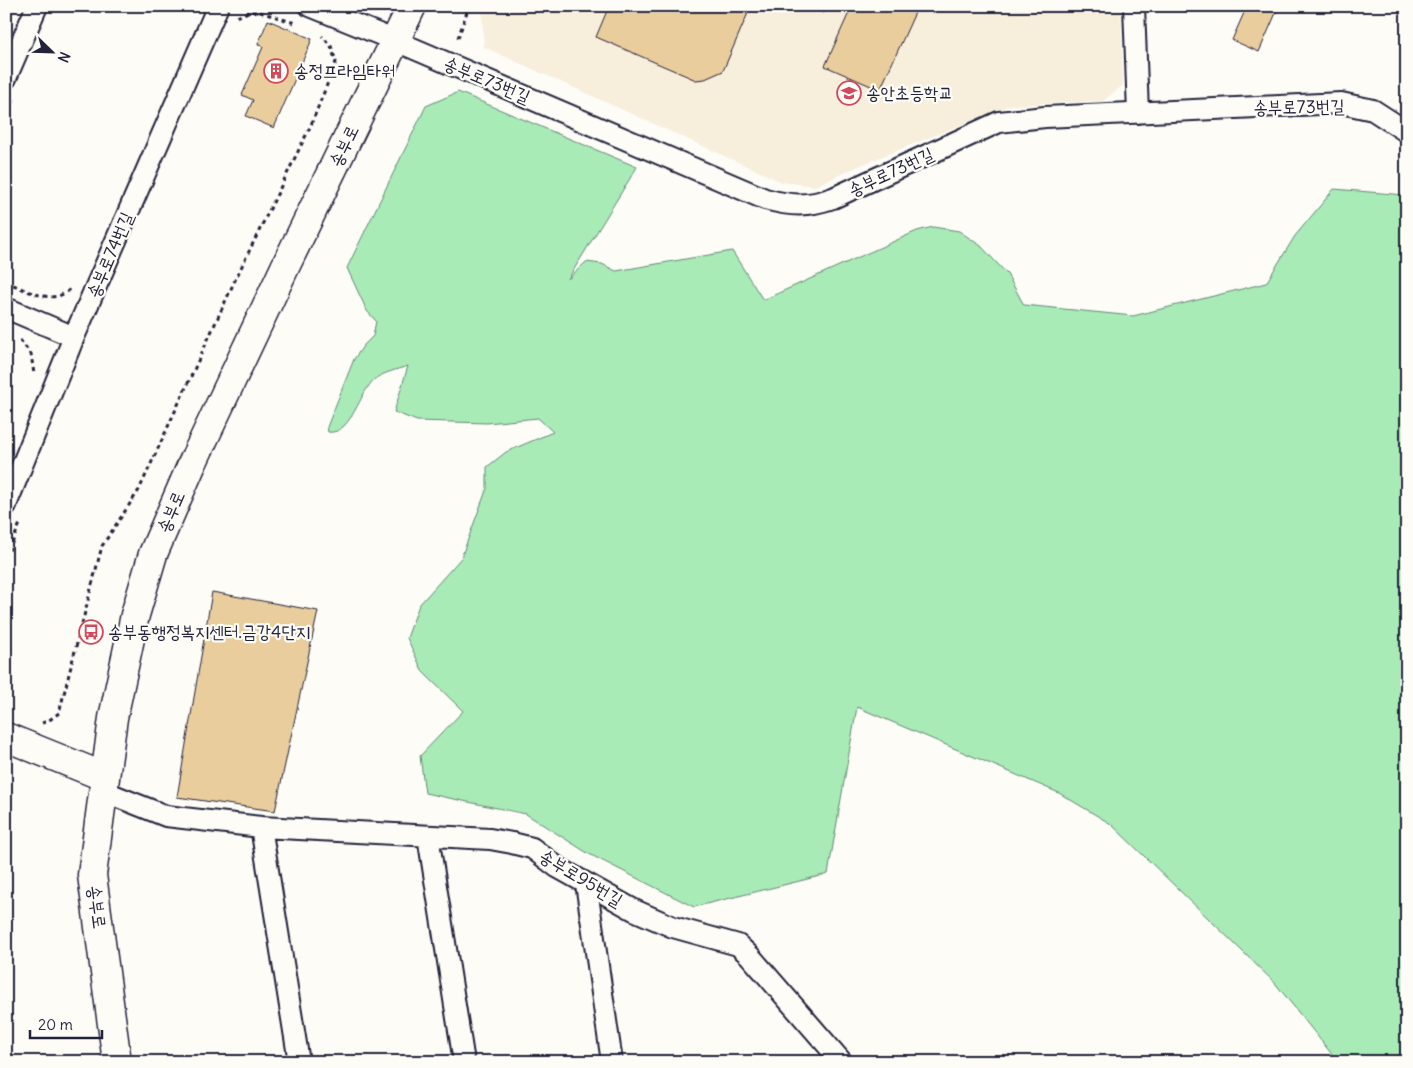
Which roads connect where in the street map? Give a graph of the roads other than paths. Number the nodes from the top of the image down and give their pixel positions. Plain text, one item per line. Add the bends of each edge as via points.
1 (37, 6) edge
2 (218, 6) edge
3 (310, 6) edge
4 (412, 6) edge
5 (1134, 6) edge
6 (396, 41) junction
7 (12, 51) edge
8 (6, 78) edge
9 (1138, 113) junction
10 (1407, 132) edge
11 (6, 308) edge
12 (74, 337) junction
13 (6, 505) edge
14 (6, 737) edge
15 (6, 750) edge
16 (104, 784) junction
17 (261, 827) junction
18 (428, 836) junction
19 (586, 883) junction
20 (117, 1062) edge
21 (299, 1062) edge
22 (464, 1062) edge
23 (612, 1062) edge
24 (842, 1062) edge

1 - 7 street
2 - 12 street, 송부로74번길
3 - 6 street
4 - 6 street, 송부로
5 - 9 street
6 - 9 street, 송부로73번길 via 765,198 799,206 833,198 1000,122
6 - 16 street, 송부로 via 286,265 153,554 135,615
7 - 8 street
9 - 10 street, 송부로73번길 via 1341,103 1373,110
11 - 12 street
12 - 13 street, 송부로74번길
14 - 16 street
15 - 16 street
16 - 17 street, 송부로95번길 via 166,816
16 - 20 street, 송부로 via 92,875
17 - 18 street, 송부로95번길
17 - 21 street
18 - 19 street, 송부로95번길 via 490,839 532,848
18 - 22 street
19 - 23 street
19 - 24 street, 송부로95번길 via 673,927 738,945

